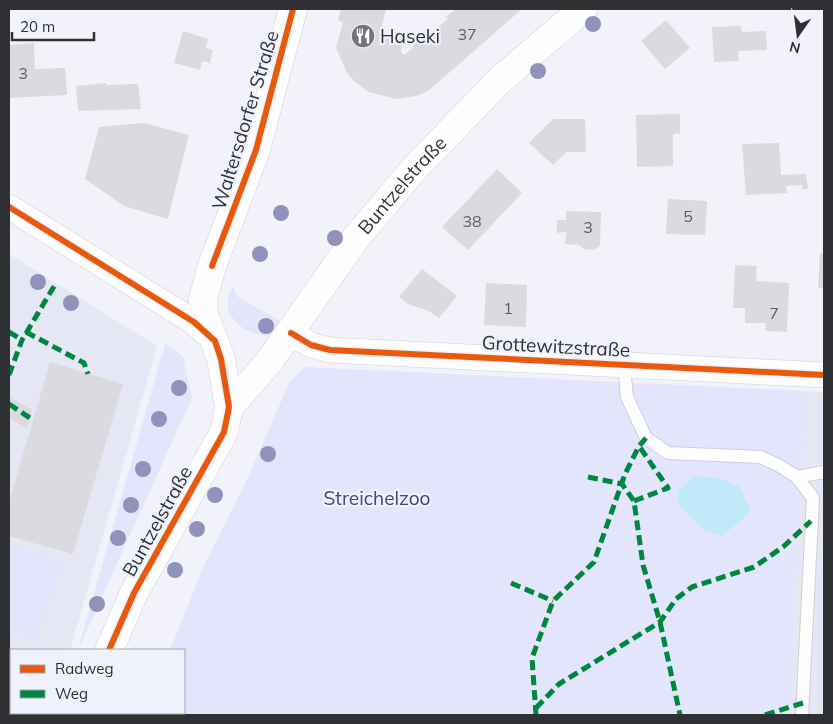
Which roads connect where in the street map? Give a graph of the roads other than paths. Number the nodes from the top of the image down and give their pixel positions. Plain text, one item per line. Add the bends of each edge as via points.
1 (293, 9) edge
2 (583, 9) edge
3 (9, 208) edge
4 (291, 333) junction
5 (215, 341) junction
6 (624, 364) junction
7 (824, 375) edge
8 (229, 407) junction
9 (824, 472) edge
10 (797, 477) junction
11 (109, 649) edge
12 (802, 715) edge

1 - 5 street, Waltersdorfer Straße via 256,150 205,287 204,310
2 - 4 street, Buntzelstraße via 500,80 430,151 356,238
3 - 5 street via 194,322
4 - 6 street, Grottewitzstraße via 311,345 330,350
4 - 8 street, Buntzelstraße
5 - 8 street, Waltersdorfer Straße via 228,389
6 - 7 street, Grottewitzstraße
6 - 10 lane via 627,397 638,424 646,438 668,453 760,457
8 - 11 street, Buntzelstraße via 224,432 134,593
9 - 10 lane
10 - 12 lane via 813,498

